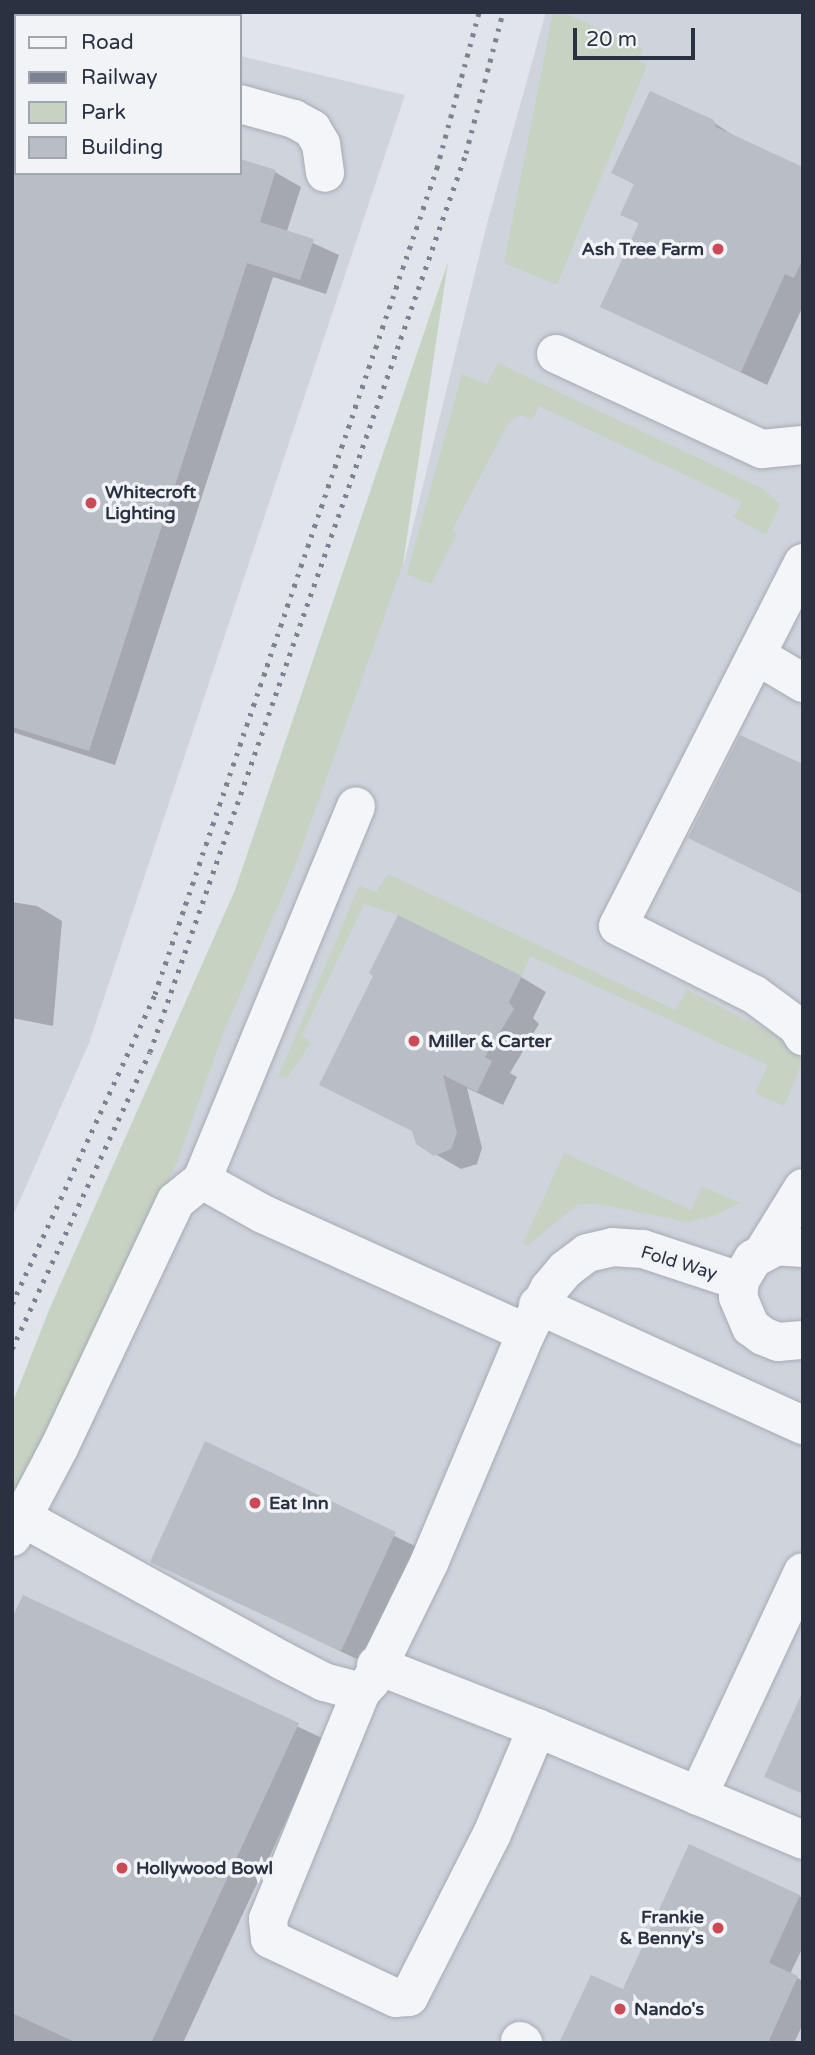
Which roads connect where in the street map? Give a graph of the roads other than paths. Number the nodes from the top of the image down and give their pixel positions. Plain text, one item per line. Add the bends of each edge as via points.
1 (242, 105) edge
2 (325, 173) dead end
3 (556, 354) dead end
4 (803, 445) edge
5 (803, 563) edge
6 (756, 655) junction
7 (803, 683) edge
8 (356, 806) dead end
9 (755, 995) junction
10 (803, 999) edge
11 (803, 1036) edge
12 (202, 1180) junction
13 (803, 1188) edge
14 (803, 1248) edge
15 (764, 1251) junction
16 (740, 1282) junction
17 (538, 1309) junction
18 (800, 1342) edge
19 (803, 1425) edge
20 (18, 1527) edge
21 (803, 1572) edge
22 (369, 1679) junction
23 (537, 1728) junction
24 (698, 1796) junction
25 (803, 1840) edge

1 - 2 street via 294,119 312,129 321,144
3 - 4 street via 762,449
5 - 6 street
6 - 7 street
6 - 9 street via 618,926
8 - 12 street
9 - 10 street
9 - 11 street via 797,1026
12 - 17 street via 262,1214
12 - 20 street via 176,1201
13 - 15 street
14 - 15 street via 791,1245
15 - 16 street via 753,1259
16 - 17 street, Fold Way via 643,1249 612,1247 587,1253 566,1269
16 - 18 street via 738,1297 751,1326 778,1342
17 - 19 street
17 - 22 street via 466,1482
20 - 22 street via 324,1682
21 - 24 street
22 - 23 street
22 - 23 street via 268,1919 270,1939 396,1998 409,1997 438,1944
23 - 24 street
24 - 25 street

